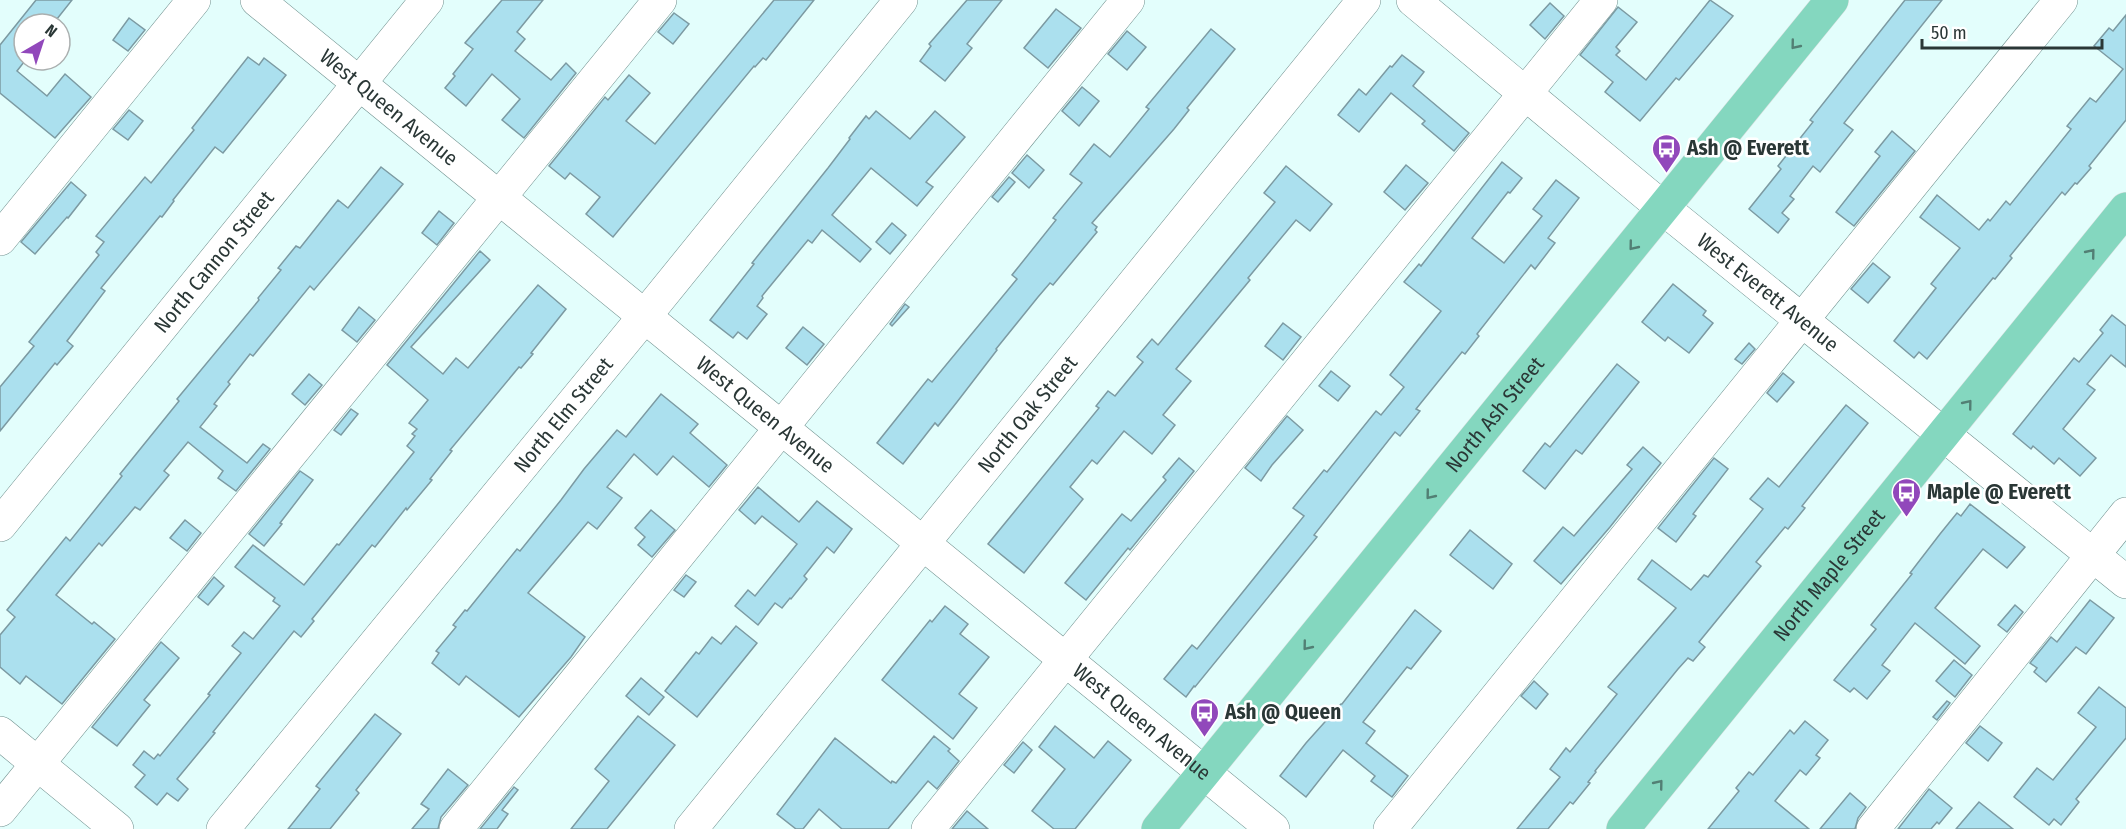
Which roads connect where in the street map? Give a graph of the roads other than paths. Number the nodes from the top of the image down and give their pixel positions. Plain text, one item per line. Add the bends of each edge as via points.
1 (194, 0) edge
2 (257, 0) edge
3 (427, 0) edge
4 (660, 0) edge
5 (901, 0) edge
6 (1128, 0) edge
7 (1365, 0) edge
8 (1413, 0) edge
9 (1601, 0) edge
10 (1832, 0) edge
11 (2061, 0) edge
12 (360, 82) junction
13 (1525, 93) junction
14 (498, 198) junction
15 (1664, 208) junction
16 (2126, 209) edge
17 (0, 239) edge
18 (644, 317) junction
19 (1803, 321) junction
20 (781, 427) junction
21 (1944, 434) junction
22 (2126, 514) edge
23 (0, 525) edge
24 (924, 543) junction
25 (2093, 555) junction
26 (2126, 582) edge
27 (1066, 660) junction
28 (0, 733) edge
29 (37, 765) junction
30 (1204, 773) junction
31 (0, 810) edge
32 (117, 829) edge
33 (223, 829) edge
34 (456, 829) edge
35 (691, 829) edge
36 (928, 829) edge
37 (1158, 829) edge
38 (1273, 829) edge
39 (1390, 829) edge
40 (1623, 829) edge
41 (1873, 829) edge

1 - 17 street
2 - 12 street, West Queen Avenue
3 - 12 street, North Cannon Street
4 - 14 street
5 - 18 street, North Elm Street
6 - 20 street
7 - 24 street, North Oak Street
8 - 13 street, West Everett Avenue
9 - 13 street
10 -> 15 main road, North Ash Street
11 - 19 street
12 - 14 street, West Queen Avenue
12 - 23 street, North Cannon Street
13 - 15 street, West Everett Avenue
13 - 27 street
14 - 18 street, West Queen Avenue
14 - 29 street
15 - 19 street, West Everett Avenue
15 -> 30 main road, North Ash Street
21 -> 16 main road, North Maple Street
18 - 20 street, West Queen Avenue
18 - 33 street, North Elm Street
19 - 21 street, West Everett Avenue
19 - 39 street
20 - 24 street, West Queen Avenue
20 - 34 street
21 - 25 street, West Everett Avenue
40 -> 21 main road, North Maple Street
22 - 25 street
24 - 27 street, West Queen Avenue
24 - 35 street, North Oak Street
25 - 26 street, West Everett Avenue
25 - 41 street
27 - 30 street, West Queen Avenue
27 - 36 street
28 - 29 street
29 - 31 street
29 - 32 street
30 - 37 main road, North Ash Street
30 - 38 street, West Queen Avenue

